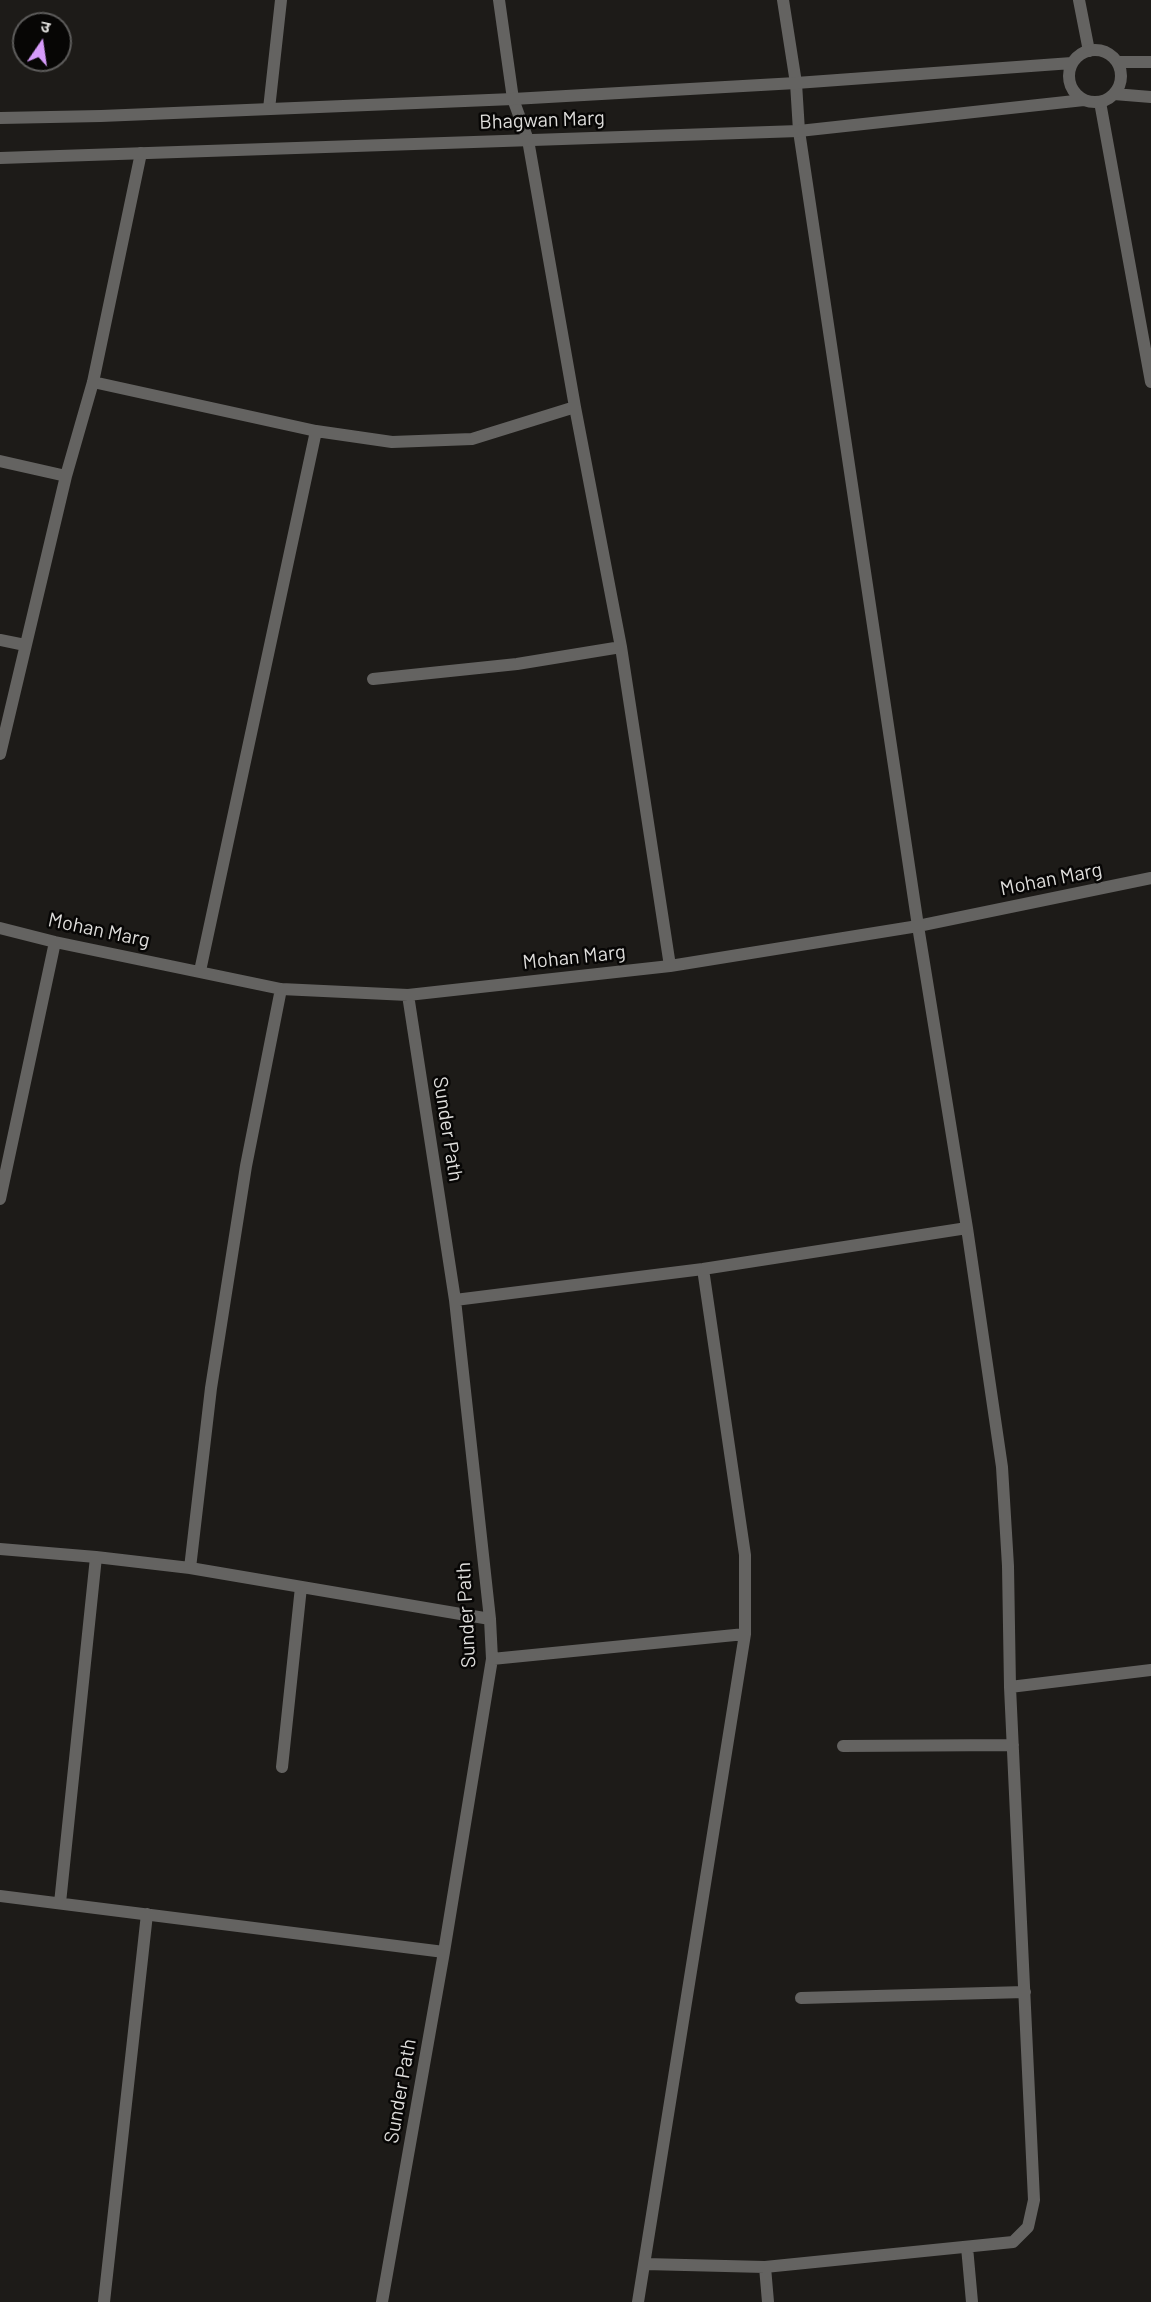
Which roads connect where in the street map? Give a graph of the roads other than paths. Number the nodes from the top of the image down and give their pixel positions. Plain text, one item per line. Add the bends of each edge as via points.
1 (281, 0) edge
2 (499, 0) edge
3 (783, 0) edge
4 (1079, 0) edge
5 (1089, 51) junction
6 (1118, 62) junction
7 (1151, 62) edge
8 (1072, 63) junction
9 (796, 83) junction
10 (1114, 94) junction
11 (1151, 97) edge
12 (513, 99) junction
13 (1084, 100) junction
14 (1100, 102) junction
15 (269, 109) junction
16 (0, 118) edge
17 (799, 131) junction
18 (528, 140) junction
19 (141, 153) junction
20 (0, 158) edge
21 (93, 382) junction
22 (1151, 382) edge
23 (575, 407) junction
24 (316, 431) junction
25 (0, 461) edge
26 (66, 476) junction
27 (0, 640) edge
28 (25, 645) junction
29 (621, 647) junction
30 (374, 679) dead end
31 (0, 754) edge
32 (1151, 878) edge
33 (918, 926) junction
34 (0, 928) edge
35 (55, 942) junction
36 (670, 966) junction
37 (200, 971) junction
38 (281, 990) junction
39 (408, 995) junction
40 (0, 1199) edge
41 (967, 1228) junction
42 (703, 1269) junction
43 (455, 1300) junction
44 (0, 1549) edge
45 (96, 1557) junction
46 (190, 1568) junction
47 (302, 1587) junction
48 (490, 1619) junction
49 (746, 1634) junction
50 (492, 1659) junction
51 (1151, 1670) edge
52 (1010, 1687) junction
53 (1013, 1745) junction
54 (843, 1746) dead end
55 (282, 1767) dead end
56 (0, 1896) edge
57 (60, 1903) junction
58 (147, 1914) junction
59 (444, 1952) junction
60 (1025, 1992) junction
61 (801, 1998) dead end
62 (967, 2247) junction
63 (645, 2264) junction
64 (765, 2266) junction
65 (104, 2302) edge
66 (382, 2302) edge
67 (638, 2302) edge
68 (768, 2302) edge
69 (972, 2302) edge

1 - 15 street
2 - 12 street
3 - 9 street
4 - 5 street
5 - 6 street via 1104,51
5 - 8 street
6 - 7 street
6 - 10 street via 1121,80
8 - 9 street, Bhagwan Marg
8 - 13 street via 1069,80
9 - 12 street, Bhagwan Marg
9 - 17 street
10 - 11 street
10 - 14 street
12 - 15 street, Bhagwan Marg
12 - 18 street
13 - 14 street
13 - 17 street, Bhagwan Marg
14 - 22 street
15 - 16 street, Bhagwan Marg
17 - 18 street, Bhagwan Marg
17 - 33 street
18 - 19 street, Bhagwan Marg
18 - 23 street
19 - 20 street, Bhagwan Marg
19 - 21 street
21 - 24 street
21 - 26 street
23 - 24 street via 472,439 392,442
23 - 29 street
24 - 37 street
25 - 26 street
26 - 28 street
27 - 28 street
28 - 31 street
29 - 30 street via 517,664
29 - 36 street
32 - 33 street, Mohan Marg
33 - 36 street, Mohan Marg
33 - 41 street
34 - 35 street, Mohan Marg
35 - 37 street, Mohan Marg
35 - 40 street
36 - 39 street, Mohan Marg
37 - 38 street, Mohan Marg
38 - 39 street, Mohan Marg
38 - 46 street via 246,1166 211,1388
39 - 43 street, Sunder Path
41 - 42 street
41 - 52 street via 1002,1467
42 - 43 street
42 - 49 street via 745,1555
43 - 48 street, Sunder Path
44 - 45 street
45 - 46 street
45 - 57 street
46 - 47 street
47 - 48 street
47 - 55 street
48 - 50 street, Sunder Path
49 - 50 street
49 - 63 street
50 - 59 street, Sunder Path
51 - 52 street
52 - 53 street
53 - 54 street
53 - 60 street
56 - 57 street
57 - 58 street
58 - 59 street
58 - 65 street
59 - 66 street, Sunder Path
60 - 61 street
60 - 62 street via 1034,2200 1028,2227 1013,2242
62 - 64 street
62 - 69 street
63 - 64 street
63 - 67 street
64 - 68 street

